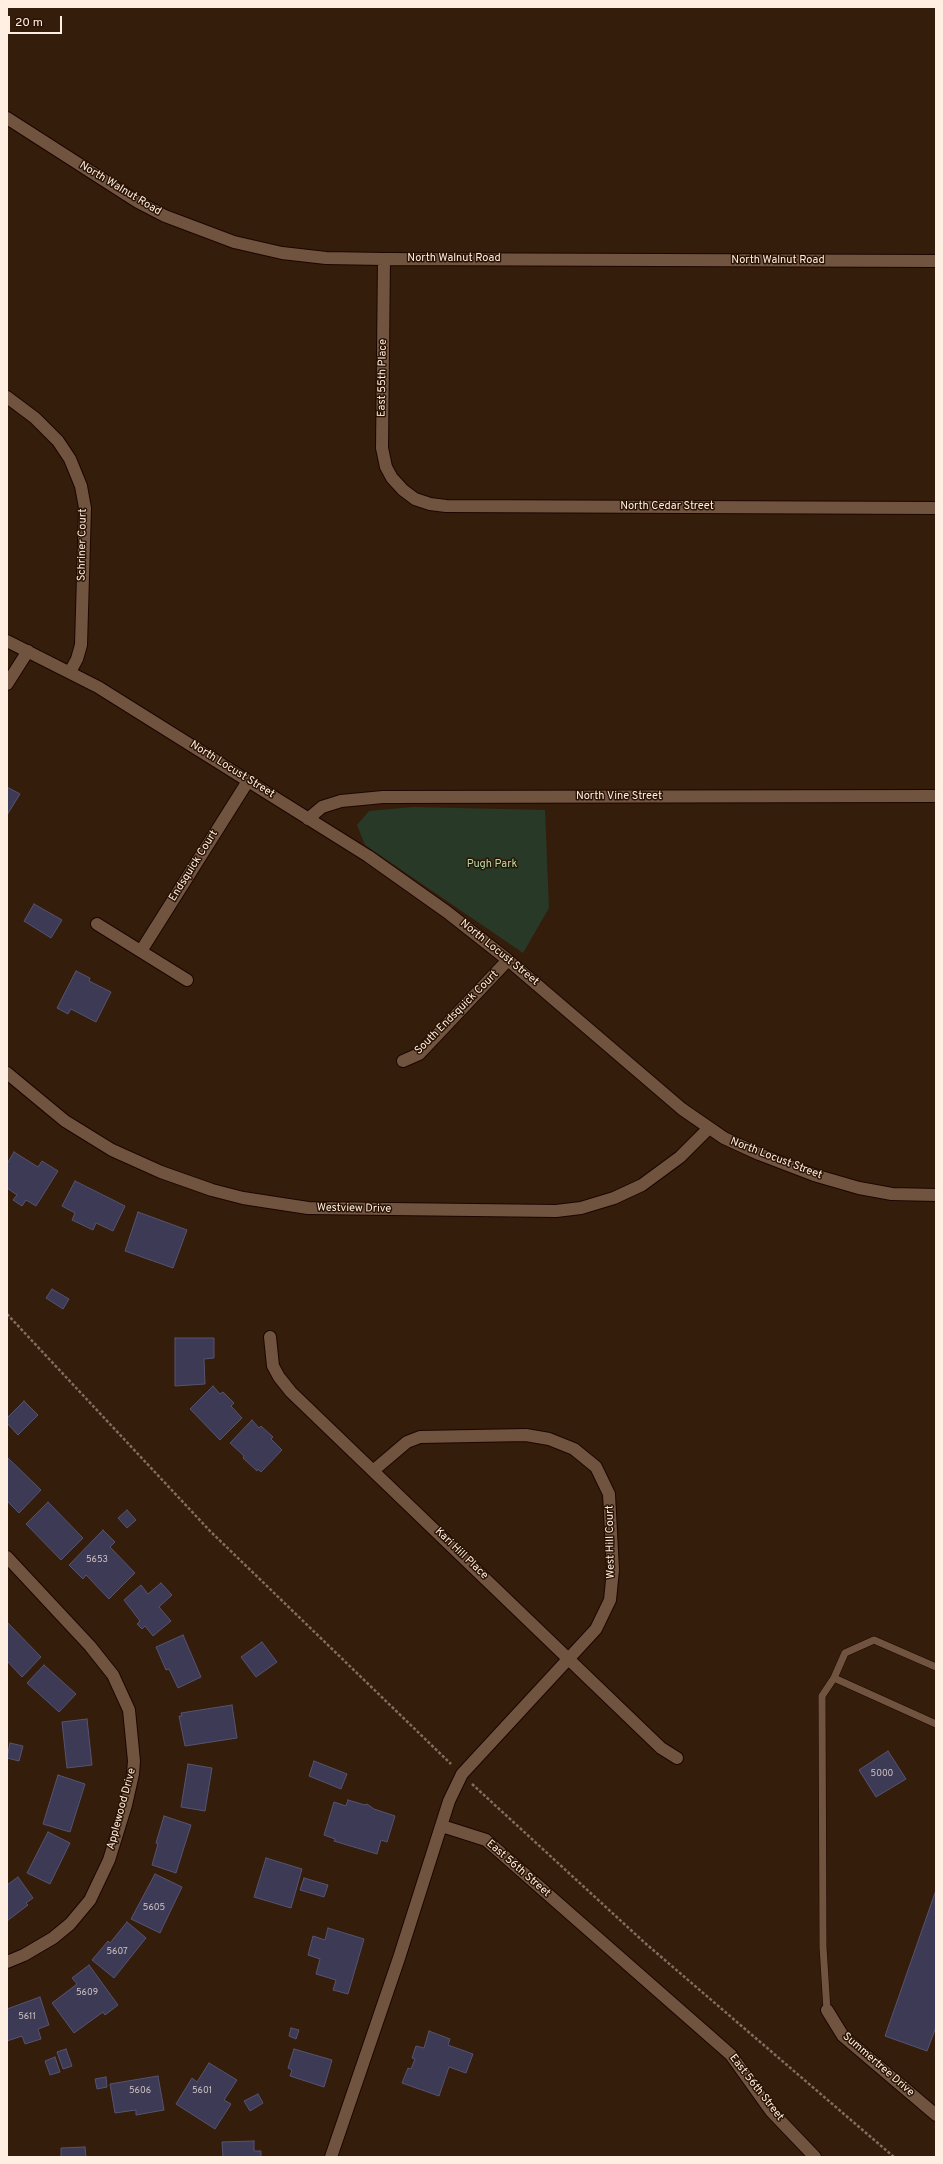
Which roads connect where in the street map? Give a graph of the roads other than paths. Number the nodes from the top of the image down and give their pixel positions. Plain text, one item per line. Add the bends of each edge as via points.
1 (7, 118) edge
2 (384, 259) junction
3 (936, 262) edge
4 (7, 397) edge
5 (402, 490) joint
6 (936, 508) edge
7 (7, 641) edge
8 (28, 651) junction
9 (70, 672) junction
10 (7, 684) edge
11 (248, 781) junction
12 (936, 796) edge
13 (308, 819) junction
14 (97, 924) dead end
15 (141, 951) junction
16 (508, 960) junction
17 (187, 980) dead end
18 (403, 1061) dead end
19 (7, 1073) edge
20 (709, 1128) junction
21 (936, 1196) edge
22 (270, 1336) dead end
23 (374, 1470) junction
24 (7, 1557) edge
25 (569, 1659) junction
26 (936, 1667) edge
27 (834, 1678) junction
28 (936, 1724) edge
29 (677, 1758) dead end
30 (442, 1826) junction
31 (7, 1962) edge
32 (827, 2010) joint
33 (936, 2115) edge
34 (331, 2157) edge
35 (815, 2157) edge

1 - 2 street, North Walnut Road via 138,202 200,231 282,253 326,258
2 - 3 street, North Walnut Road
2 - 5 street, East 55th Place via 382,448 386,467
4 - 9 street, Schriner Court via 35,418 58,442 70,458 81,486 85,508 81,646
5 - 6 street, North Cedar Street via 415,499 446,506
7 - 8 street
8 - 9 street, North Locust Street
8 - 10 street
9 - 11 street, North Locust Street
11 - 13 street, North Locust Street
11 - 15 street, Endsquick Court
12 - 13 street, North Vine Street via 383,797 341,801 322,807
13 - 16 street, North Locust Street via 368,856
14 - 15 street
15 - 17 street
16 - 18 street, South Endsquick Court via 419,1054
16 - 20 street, North Locust Street via 682,1109
19 - 20 street, Westview Drive via 65,1121 112,1150 161,1172 243,1198 308,1208 556,1211 581,1208 614,1198 642,1185 680,1157
20 - 21 street, North Locust Street via 759,1154 814,1175 859,1188
22 - 23 street, Kari Hill Place via 273,1366 279,1377 291,1392
23 - 25 street, Kari Hill Place
23 - 25 street, West Hill Court via 402,1446 420,1437 519,1436 549,1439 574,1449 596,1467 609,1494 613,1570 610,1600 596,1629
24 - 31 street, Applewood Drive via 90,1646 113,1675 129,1710 134,1761 126,1805 109,1860 90,1900 70,1924 53,1938
25 - 29 street, Kari Hill Place via 661,1748
25 - 30 street, West Hill Court via 462,1774 449,1801
26 - 27 lane via 874,1640 845,1653
27 - 28 lane
27 - 32 lane via 822,1696 823,1948
30 - 34 street
30 - 35 street, East 56th Street via 486,1840 731,2055 771,2111
32 - 33 street, Summertree Drive via 843,2036

